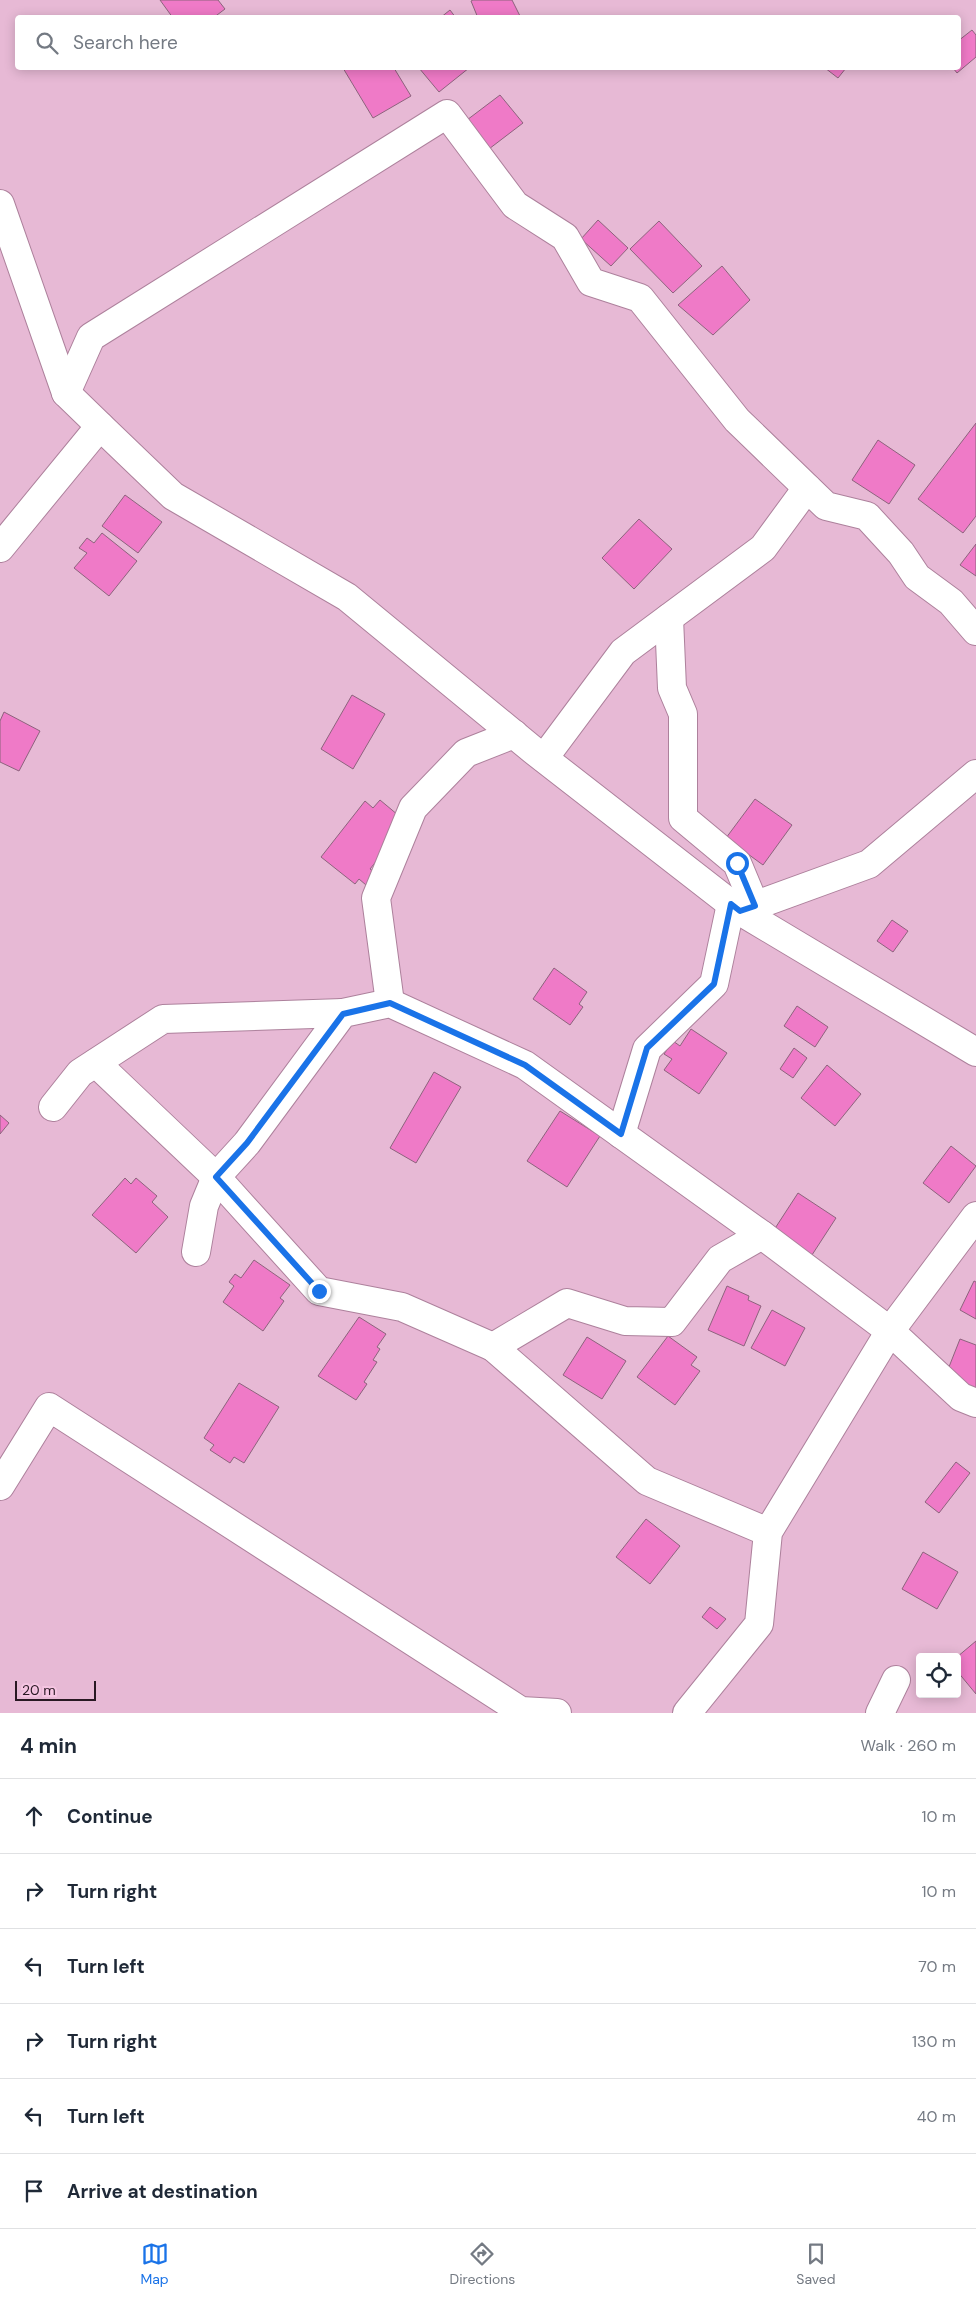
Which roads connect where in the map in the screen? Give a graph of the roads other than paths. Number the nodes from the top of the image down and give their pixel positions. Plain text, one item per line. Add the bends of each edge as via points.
1 (0, 204) edge
2 (10, 261) edge
3 (66, 393) junction
4 (100, 426) junction
5 (807, 488) junction
6 (0, 548) edge
7 (669, 618) junction
8 (976, 631) edge
9 (514, 734) junction
10 (544, 758) junction
11 (976, 774) edge
12 (742, 907) junction
13 (390, 1003) junction
14 (343, 1014) junction
15 (976, 1052) edge
16 (96, 1063) junction
17 (53, 1107) dead end
18 (621, 1134) junction
19 (216, 1177) junction
20 (976, 1216) edge
21 (762, 1235) junction
22 (196, 1252) dead end
23 (890, 1331) junction
24 (493, 1347) junction
25 (976, 1403) edge
26 (0, 1486) edge
27 (768, 1532) junction
28 (896, 1680) dead end
29 (557, 1713) edge
30 (687, 1713) edge
31 (880, 1713) edge

1 - 2 street
2 - 3 street
3 - 4 street
3 - 5 street via 91,338 447,114 516,205 565,237 592,282 640,298 737,420
4 - 6 street
4 - 9 street via 173,496 348,597
5 - 7 street via 763,548
5 - 8 street via 826,506 867,516 918,577 950,602
7 - 10 street via 624,652
7 - 12 street via 672,688 683,714 683,818 737,863
9 - 10 street
9 - 13 street via 466,753 414,808 376,898
10 - 12 street
11 - 12 street via 869,864
12 - 15 street
12 - 18 street via 714,984 647,1048
13 - 14 street
13 - 18 street via 525,1065
14 - 16 street via 163,1019
14 - 19 street via 247,1143
16 - 17 street via 80,1073
16 - 19 street
18 - 21 street
19 - 22 street via 204,1206
19 - 24 street via 319,1291 402,1307
20 - 23 street
21 - 23 street
21 - 24 street via 720,1259 672,1322 625,1321 567,1303
23 - 25 street via 962,1397
23 - 27 street
24 - 27 street via 647,1481
26 - 29 street via 50,1408 521,1711
27 - 30 street via 759,1624
28 - 31 street

